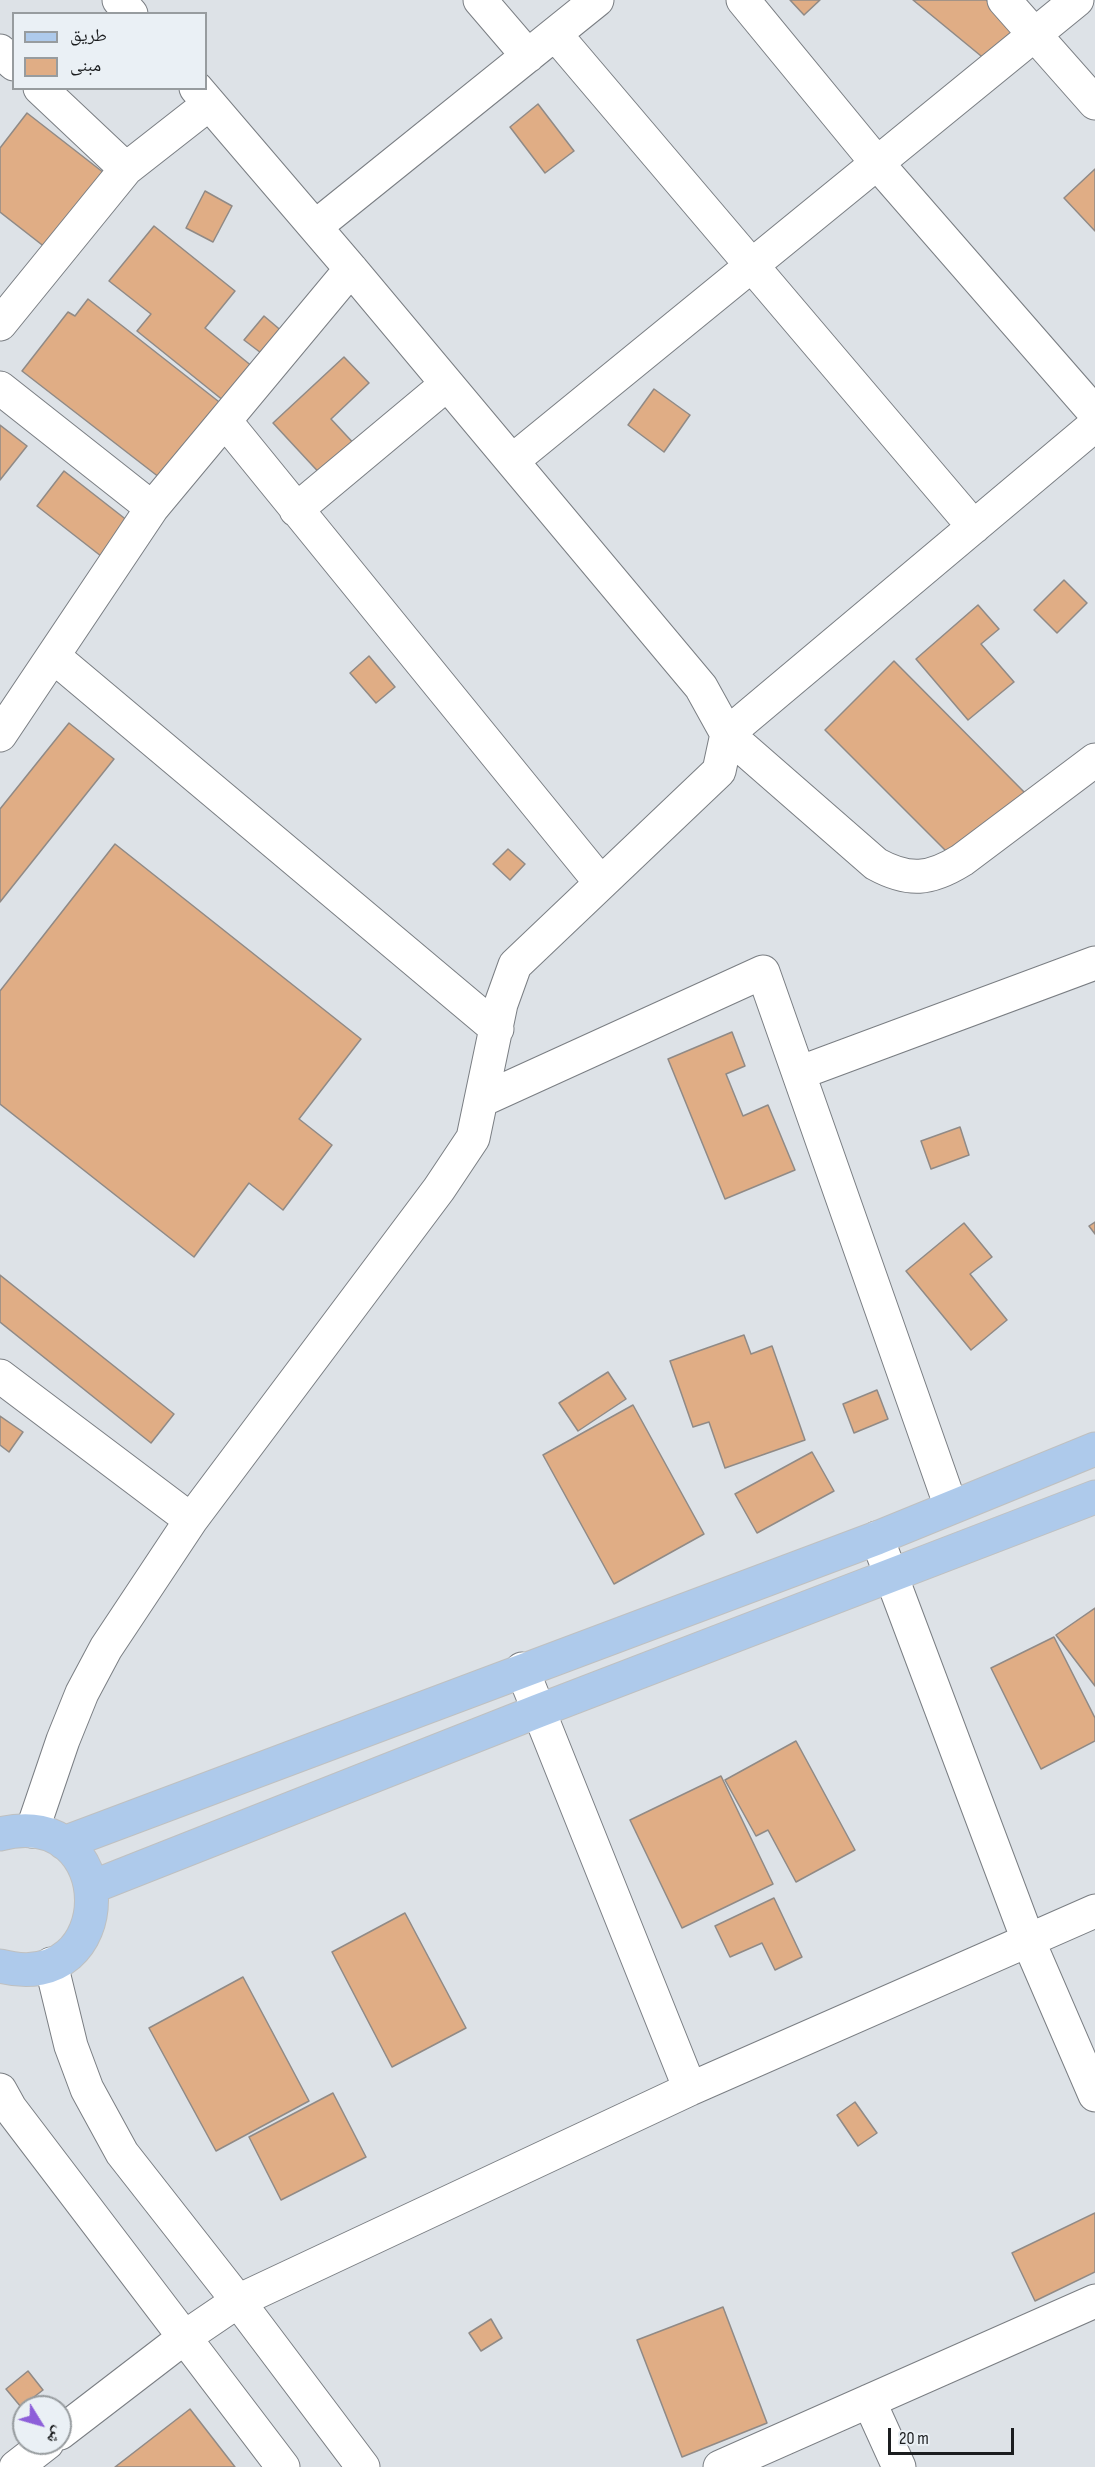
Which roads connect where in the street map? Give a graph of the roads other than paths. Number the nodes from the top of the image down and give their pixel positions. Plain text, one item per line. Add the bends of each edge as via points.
1 (119, 0) edge
2 (480, 0) edge
3 (597, 0) edge
4 (743, 0) edge
5 (1004, 0) edge
6 (1077, 0) edge
7 (129, 12) edge
8 (555, 34) junction
9 (1035, 34) junction
10 (0, 51) edge
11 (528, 56) junction
12 (12, 62) edge
13 (42, 90) edge
14 (202, 96) edge
15 (1095, 103) edge
16 (877, 163) junction
17 (126, 169) junction
18 (315, 227) junction
19 (752, 265) junction
20 (351, 269) junction
21 (0, 324) edge
22 (447, 384) junction
23 (0, 388) edge
24 (1095, 413) edge
25 (225, 421) junction
26 (1095, 425) edge
27 (512, 462) junction
28 (152, 508) junction
29 (296, 510) junction
30 (974, 527) junction
31 (53, 656) junction
32 (1, 731) edge
33 (727, 734) junction
34 (1095, 760) edge
35 (601, 883) junction
36 (1095, 963) edge
37 (497, 1029) junction
38 (799, 1073) junction
39 (482, 1100) junction
40 (0, 1376) edge
41 (1095, 1449) edge
42 (1095, 1497) edge
43 (951, 1507) junction
44 (191, 1520) junction
45 (877, 1538) junction
46 (891, 1576) junction
47 (522, 1669) junction
48 (538, 1711) junction
49 (16, 1833) edge
50 (64, 1843) junction
51 (92, 1887) junction
52 (1095, 1911) edge
53 (1028, 1940) junction
54 (51, 1964) junction
55 (0, 1966) edge
56 (690, 2089) junction
57 (0, 2090) edge
58 (1095, 2095) edge
59 (238, 2301) junction
60 (1095, 2301) edge
61 (185, 2337) junction
62 (869, 2401) junction
63 (72, 2424) edge
64 (32, 2455) edge
65 (16, 2467) edge
66 (284, 2467) edge
67 (363, 2467) edge
68 (720, 2467) edge
69 (899, 2467) edge

1 - 7 street
2 - 11 street
3 - 8 street
4 - 16 street
5 - 9 street
6 - 9 street
8 - 11 street
8 - 19 street
9 - 15 street
9 - 16 street
10 - 12 street
11 - 18 street
13 - 17 street
14 - 17 street
14 - 18 street
16 - 19 street
16 - 24 street
17 - 21 street
18 - 20 street
19 - 27 street
19 - 30 street
20 - 22 street
20 - 25 street
22 - 27 street
22 - 29 street
23 - 28 street
25 - 28 street
25 - 29 street
26 - 30 street
27 - 33 street via 701,687
28 - 31 street
29 - 35 street
30 - 33 street
31 - 32 street
31 - 37 street
33 - 34 street via 876,864 894,874 915,878 942,873 962,860
33 - 35 street via 719,771
35 - 37 street via 515,965
36 - 38 street
37 - 39 street
38 - 39 street via 764,972
38 - 43 street
39 - 44 street via 473,1138 439,1189
40 - 44 street
41 - 43 main road
42 - 46 main road
43 - 45 main road
44 - 49 street via 106,1648
45 - 46 street
45 - 47 main road
46 - 48 main road
46 - 53 street
47 - 48 street
47 - 50 main road
48 - 51 main road
48 - 56 street
49 - 50 main road via 49,1835
50 - 51 main road via 86,1870
51 - 54 main road via 93,1903 85,1932 65,1956
52 - 53 street
53 - 56 street
53 - 58 street
54 - 55 main road via 14,1970
54 - 59 street via 71,2046 87,2090 122,2152
56 - 59 street
57 - 61 street
59 - 61 street
59 - 67 street
60 - 62 street
61 - 63 street
61 - 66 street
62 - 68 street
62 - 69 street
64 - 65 street

